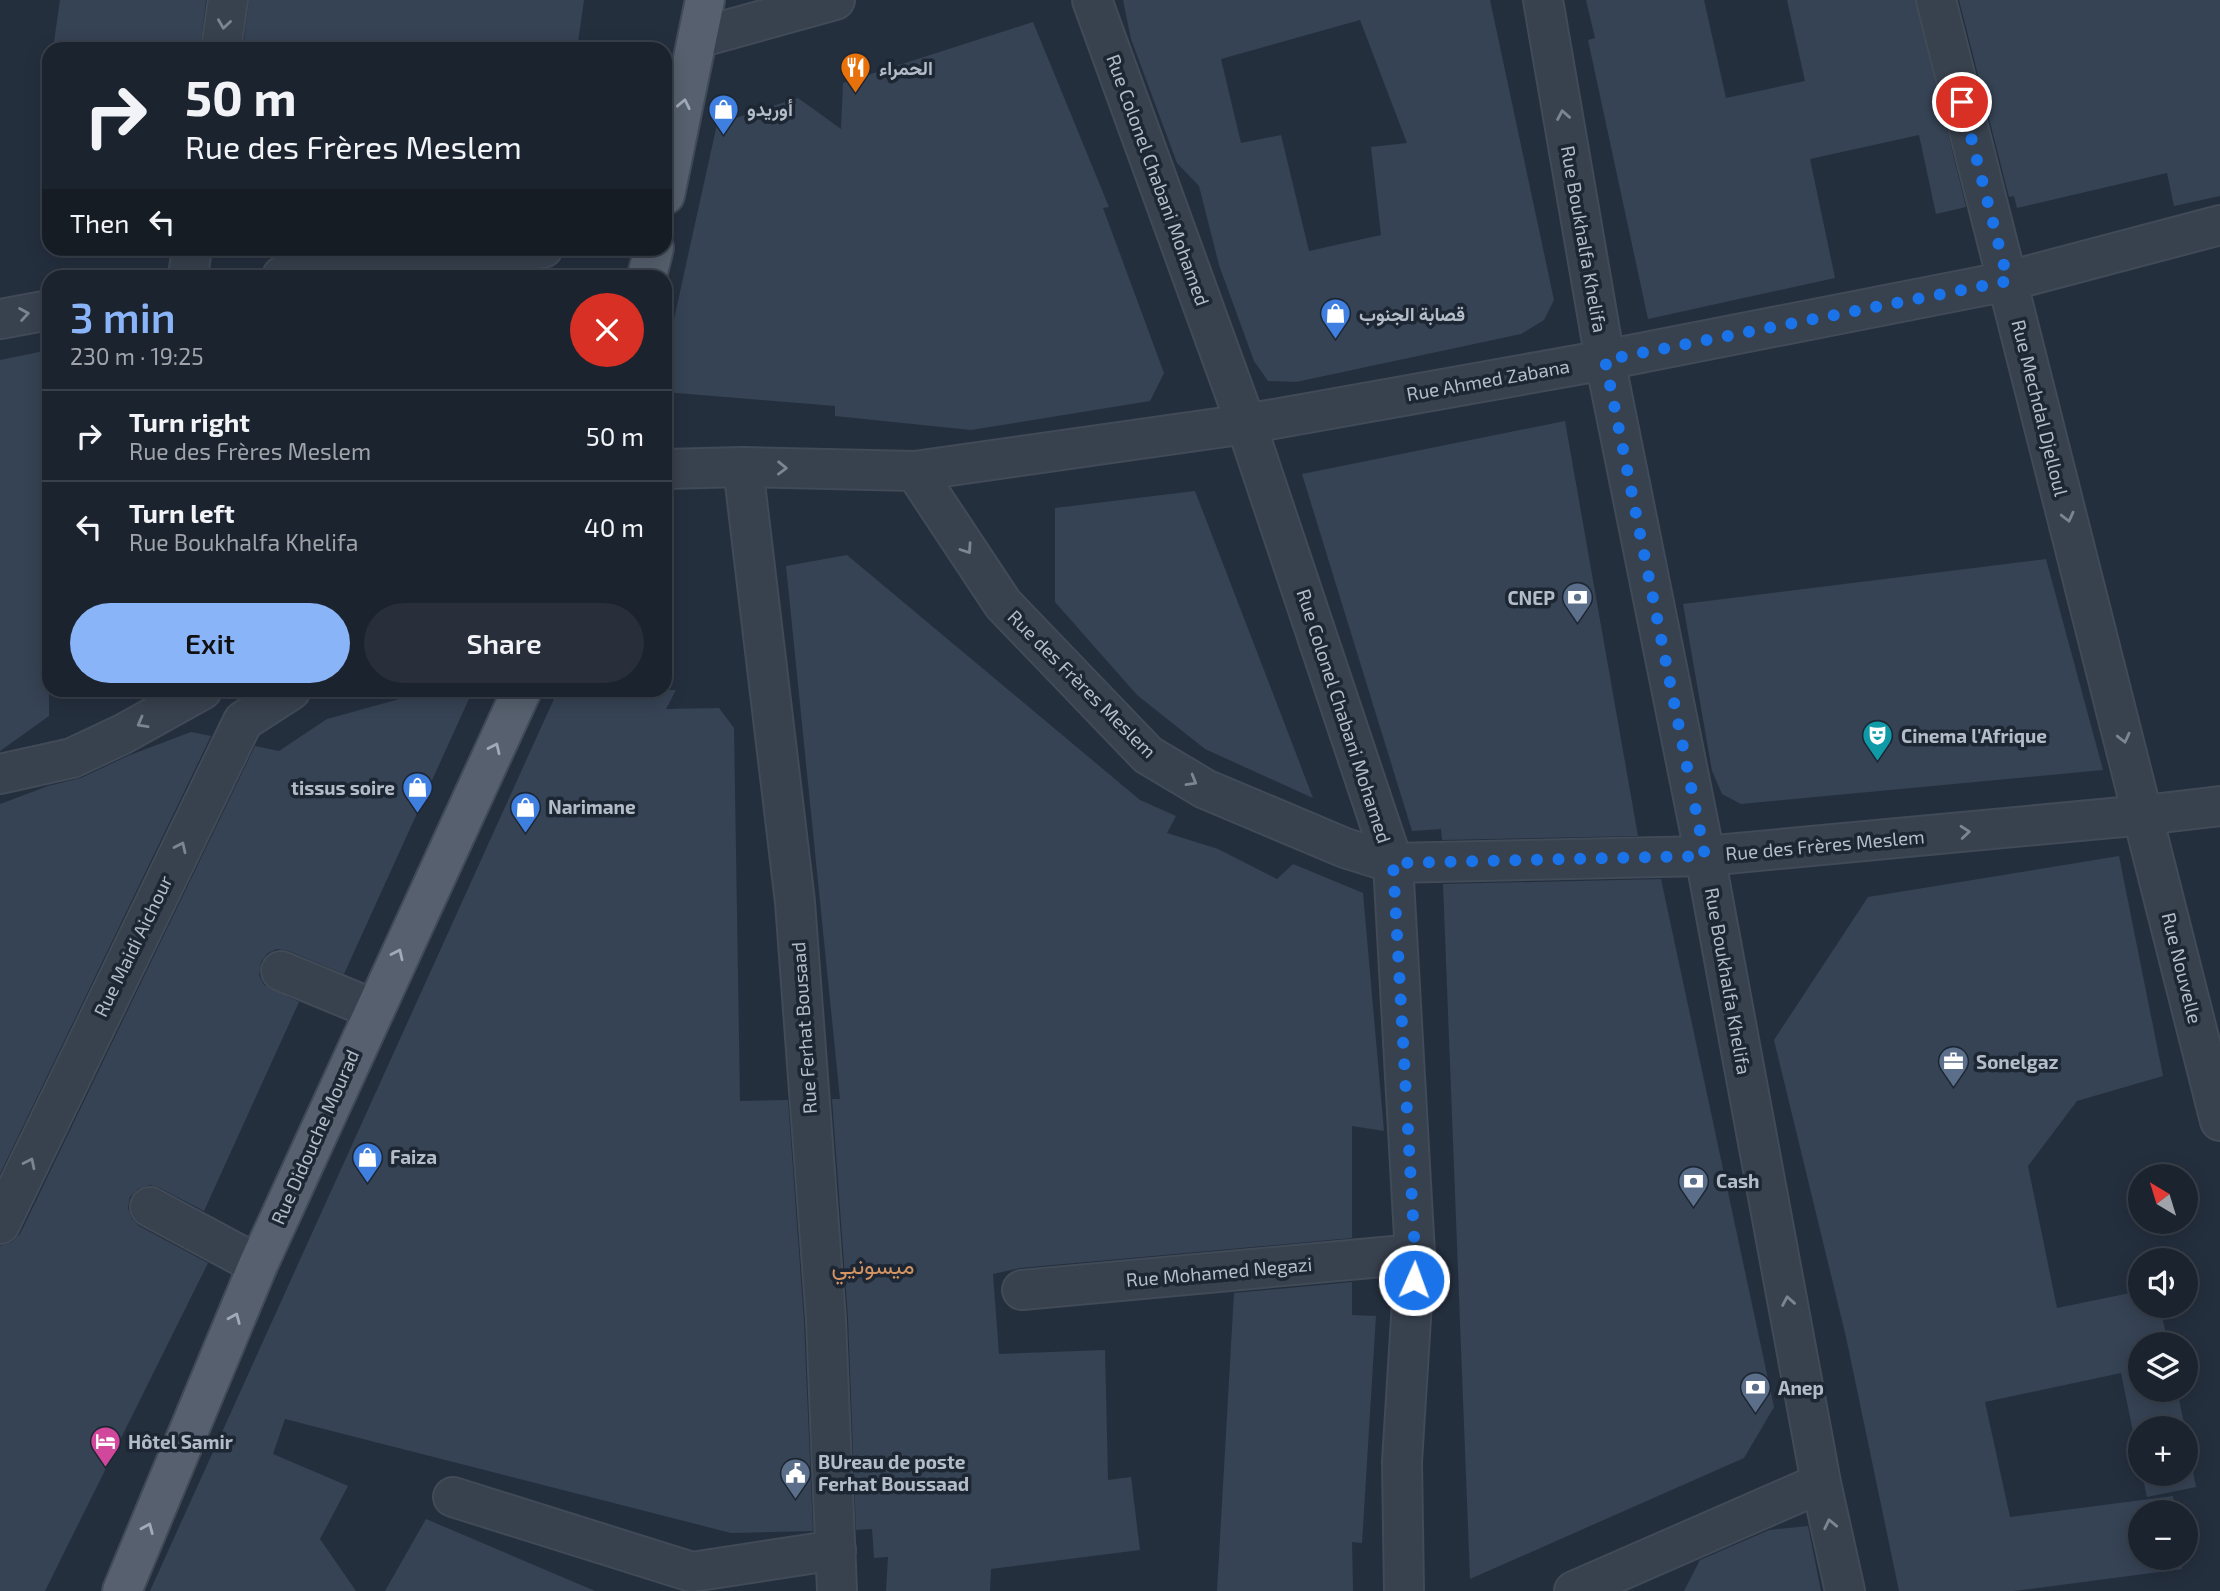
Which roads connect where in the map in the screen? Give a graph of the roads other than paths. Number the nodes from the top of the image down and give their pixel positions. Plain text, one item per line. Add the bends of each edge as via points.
1 (228, 0) edge
2 (705, 0) edge
3 (835, 0) edge
4 (1092, 0) edge
5 (1543, 0) edge
6 (1936, 0) edge
7 (698, 38) junction
8 (222, 42) edge
9 (672, 162) edge
10 (2220, 225) edge
11 (468, 256) edge
12 (338, 270) edge
13 (2008, 281) junction
14 (42, 311) edge
15 (0, 319) edge
16 (1605, 360) junction
17 (1246, 424) junction
18 (743, 467) junction
19 (672, 469) edge
20 (915, 471) junction
21 (189, 697) edge
22 (280, 697) edge
23 (519, 697) edge
24 (0, 774) edge
25 (2220, 806) edge
26 (2144, 815) junction
27 (1705, 856) junction
28 (1393, 863) junction
29 (281, 971) dead end
30 (373, 1009) junction
31 (2220, 1121) edge
32 (149, 1207) dead end
33 (0, 1224) edge
34 (1415, 1254) junction
35 (258, 1265) junction
36 (1022, 1290) dead end
37 (1821, 1483) junction
38 (453, 1497) dead end
39 (836, 1550) junction
40 (122, 1591) edge
41 (837, 1591) edge
42 (1404, 1591) edge
43 (1574, 1591) edge
44 (1845, 1591) edge

1 -> 8 street
2 - 7 main road
3 - 7 street
4 - 17 street, Rue Colonel Chabani Mohamed
16 -> 5 street, Rue Boukhalfa Khelifa
6 - 13 street, Rue Mechdal Djelloul
9 -> 7 main road
10 - 13 street, Rue Ahmed Zabana
11 - 12 street
13 - 16 street, Rue Ahmed Zabana
13 -> 26 street, Rue Mechdal Djelloul
15 -> 14 street
16 - 17 street, Rue Ahmed Zabana
16 - 27 street, Rue Boukhalfa Khelifa
17 - 20 street, Rue Ahmed Zabana
17 - 28 street, Rue Colonel Chabani Mohamed
18 - 19 street
18 -> 20 street
18 - 39 street, Rue Ferhat Bousaad via 795,902 827,1320
20 -> 28 street, Rue des Frères Meslem via 1003,604 1148,755 1205,789 1345,848
21 -> 24 street via 72,758
33 -> 22 street, Rue Maidi Aichour via 243,721
30 -> 23 main road, Rue Didouche Mourad
25 - 26 street, Rue des Frères Meslem
27 -> 26 street, Rue des Frères Meslem
26 - 31 street, Rue Nouvelle
27 - 28 street, Rue des Frères Meslem
37 -> 27 street, Rue Boukhalfa Khelifa
28 - 34 street, Rue Colonel Chabani Mohamed
29 - 30 street
30 - 35 main road, Rue Didouche Mourad
32 - 35 street
34 - 36 street, Rue Mohamed Negazi
34 - 42 street, Rue Colonel Chabani Mohamed via 1402,1462
40 -> 35 main road, Rue Didouche Mourad
37 - 43 street
44 -> 37 street, Rue Boukhalfa Khelifa
38 - 39 street via 692,1572
39 - 41 street, Rue Ferhat Bousaad

